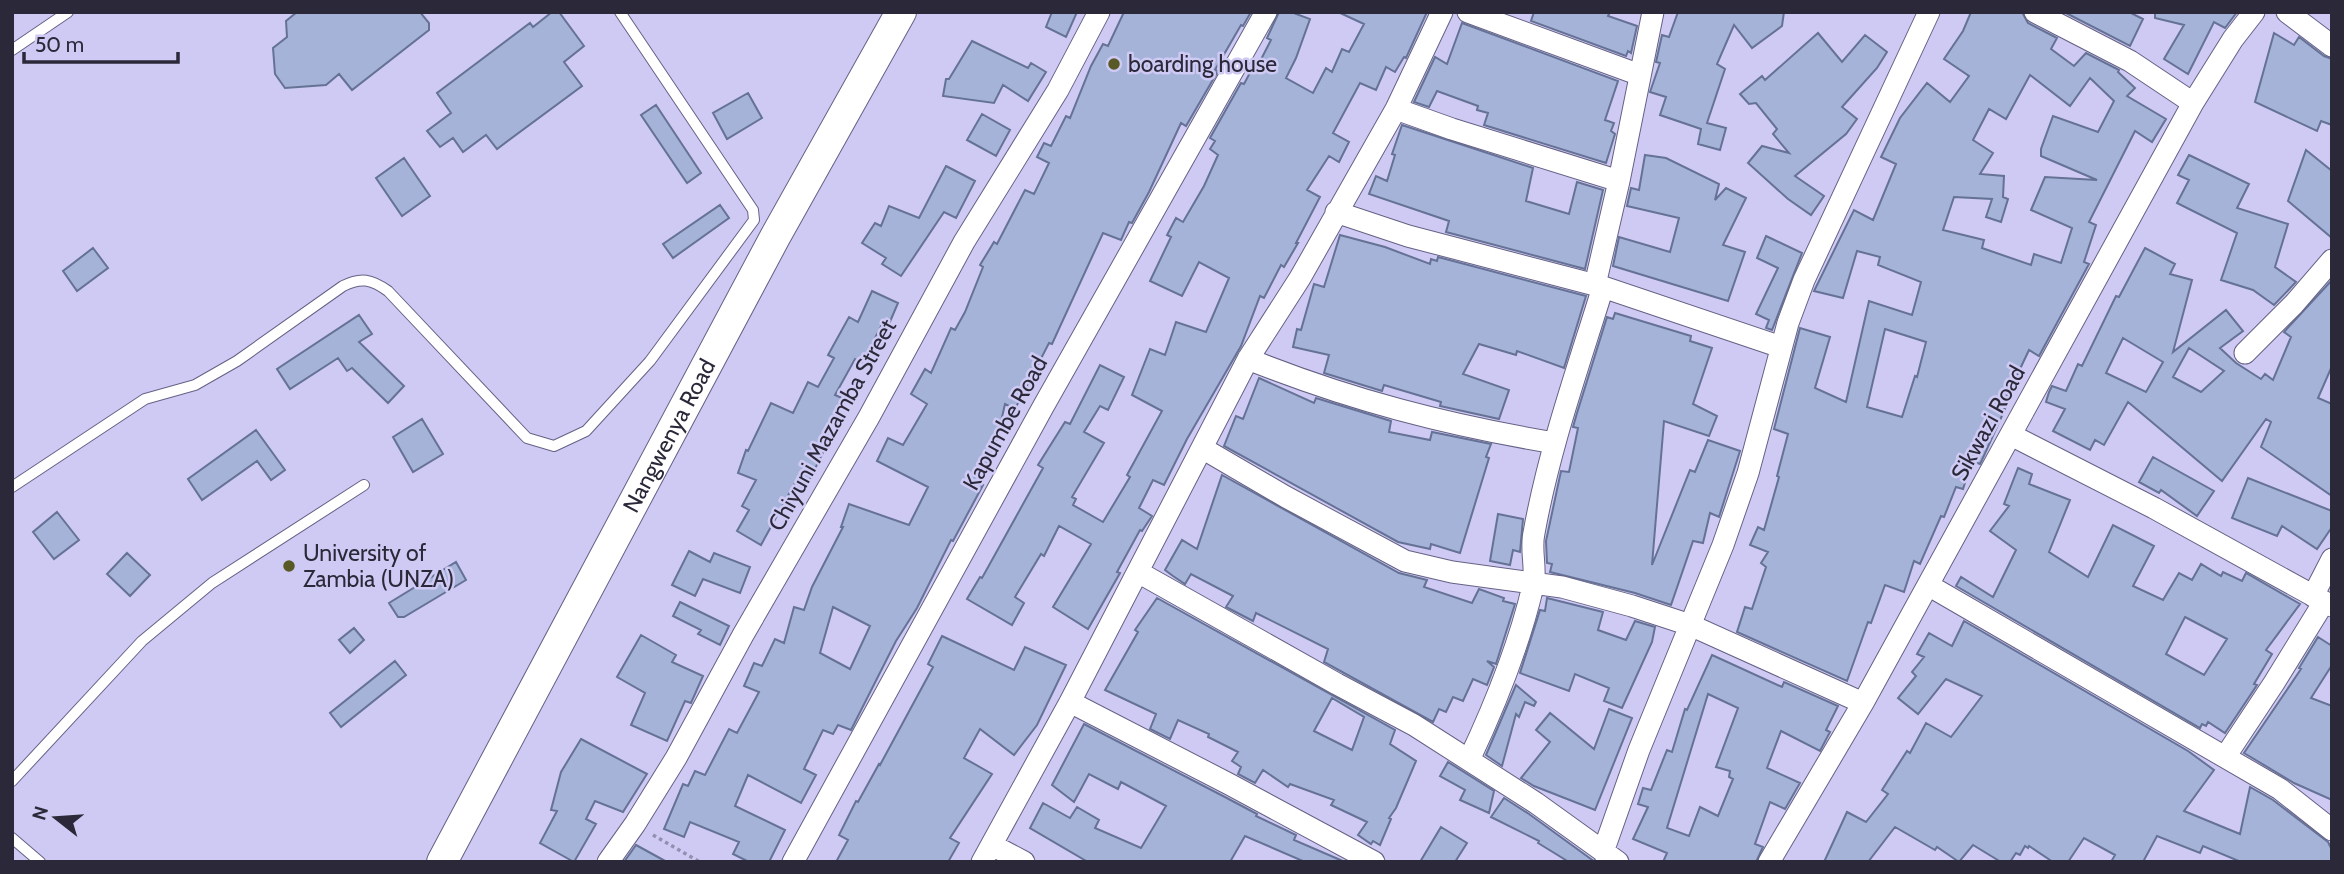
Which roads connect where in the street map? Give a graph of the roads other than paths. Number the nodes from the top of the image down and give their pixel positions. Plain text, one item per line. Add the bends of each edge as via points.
1 (68, 12) edge
2 (620, 12) edge
3 (901, 12) edge
4 (1099, 12) edge
5 (1266, 12) edge
6 (1442, 12) edge
7 (1468, 12) edge
8 (1653, 12) edge
9 (1929, 12) edge
10 (2035, 12) edge
11 (2254, 12) edge
12 (2287, 12) edge
13 (2332, 46) edge
14 (12, 50) edge
15 (1640, 75) junction
16 (2193, 103) junction
17 (1396, 108) junction
18 (1619, 181) junction
19 (1336, 212) junction
20 (2332, 260) edge
21 (1599, 286) junction
22 (1781, 347) junction
23 (2245, 353) dead end
24 (1248, 359) junction
25 (2011, 435) junction
26 (1555, 443) junction
27 (1202, 448) junction
28 (363, 485) dead end
29 (12, 487) edge
30 (2332, 559) edge
31 (1138, 572) junction
32 (1534, 583) junction
33 (1928, 585) junction
34 (2323, 601) edge
35 (1690, 625) junction
36 (1069, 702) junction
37 (1863, 703) junction
38 (2225, 757) junction
39 (1469, 760) junction
40 (12, 781) edge
41 (2332, 830) edge
42 (12, 838) edge
43 (987, 853) edge
44 (1610, 857) edge
45 (40, 862) edge
46 (442, 862) edge
47 (608, 862) edge
48 (793, 862) edge
49 (1024, 862) edge
50 (1374, 862) edge
51 (1769, 862) edge

1 - 14 lane
2 - 29 lane via 753,210 754,220 650,361 586,430 554,446 527,438 388,291 370,280 357,279 237,360 195,384 145,399
3 - 46 main road, Nangwenya Road via 775,237
4 - 47 street, Chiyuni Mazamba Street via 1058,90 964,242 676,758
5 - 48 street, Kapumbe Road
6 - 17 street
7 - 15 street
8 - 15 street
9 - 22 street via 1804,280
10 - 16 street via 2130,61
11 - 16 street, Sikwazi Road
12 - 13 street
15 - 18 street
16 - 25 street, Sikwazi Road
17 - 18 street
17 - 19 street
18 - 21 street
19 - 21 street via 1408,236
19 - 24 street
20 - 23 street
21 - 22 street
21 - 26 street
22 - 35 street via 1748,473
24 - 26 street via 1403,412
24 - 27 street
25 - 33 street, Sikwazi Road
25 - 34 street
26 - 32 street via 1533,535
27 - 31 street
27 - 32 street via 1405,561
28 - 40 lane via 212,583 142,641
30 - 34 street
31 - 36 street
31 - 39 street via 1414,724
32 - 35 street via 1583,592
32 - 39 street via 1489,718
33 - 37 street, Sikwazi Road
33 - 38 street
34 - 38 street
35 - 37 street
35 - 44 street via 1639,750
36 - 43 street
36 - 50 street
37 - 51 street, Sikwazi Road
38 - 41 street via 2280,789
39 - 44 street
42 - 45 lane
43 - 49 street

